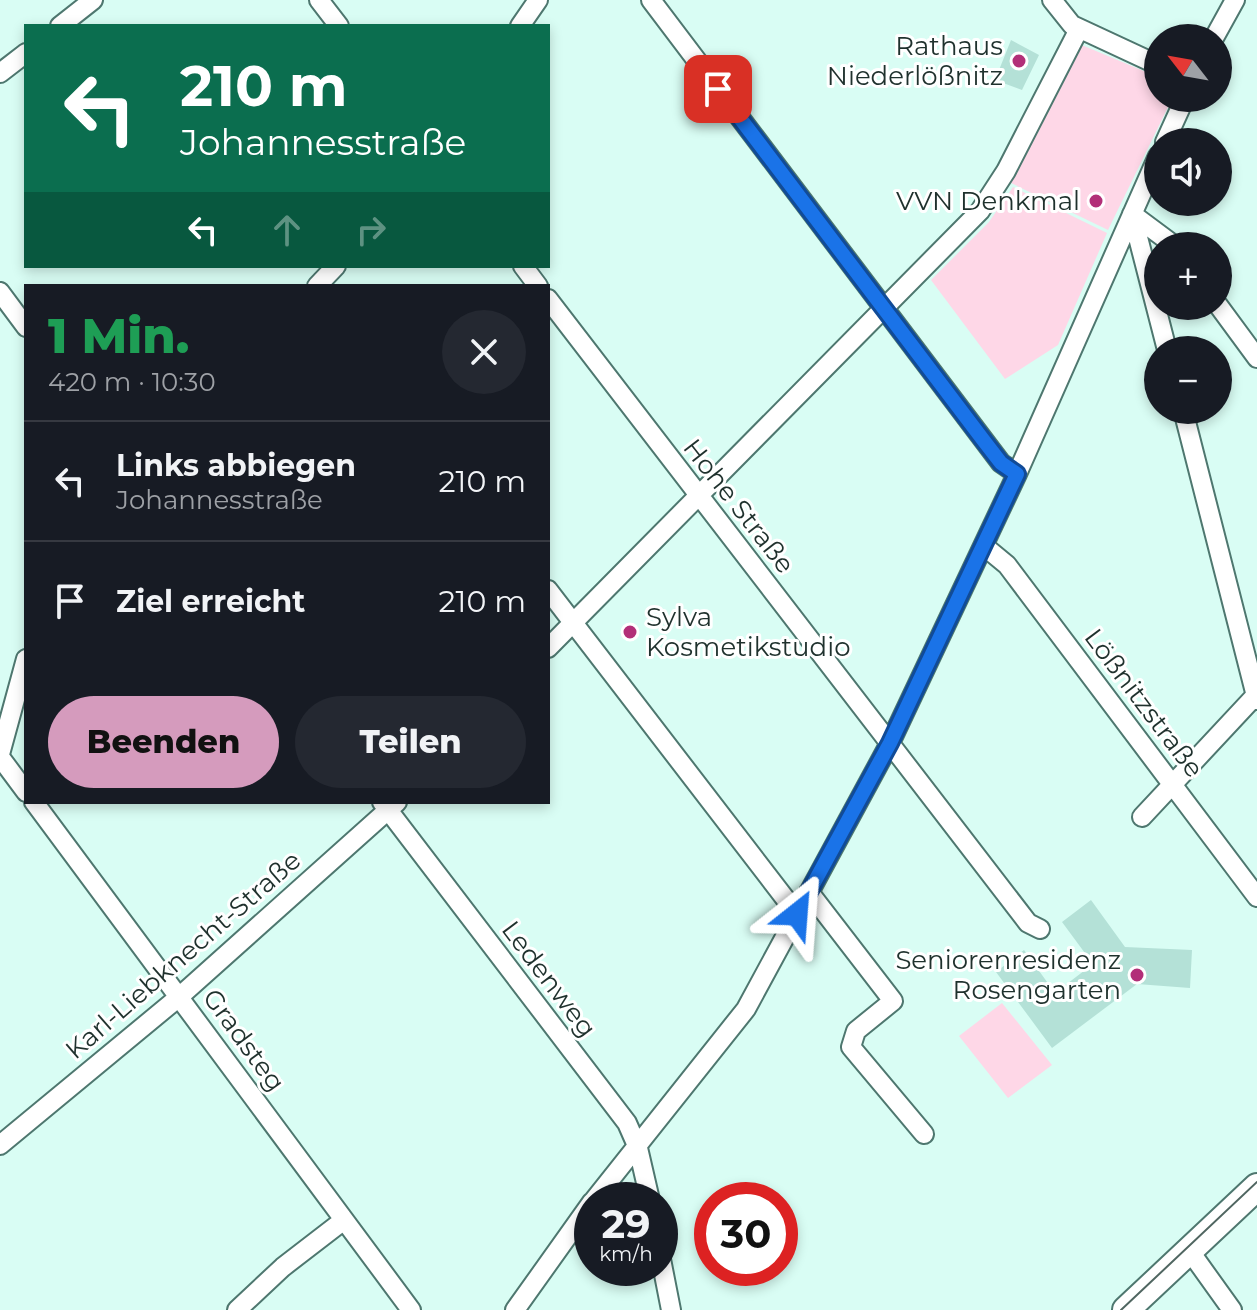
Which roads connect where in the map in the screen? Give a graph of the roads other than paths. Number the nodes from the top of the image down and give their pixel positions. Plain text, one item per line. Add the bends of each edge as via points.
1 (93, 0) edge
2 (319, 0) edge
3 (538, 0) edge
4 (651, 0) edge
5 (1235, 0) edge
6 (1060, 3) edge
7 (63, 24) edge
8 (337, 24) edge
9 (521, 24) edge
10 (1222, 24) edge
11 (1079, 29) junction
12 (24, 55) edge
13 (1144, 59) edge
14 (0, 73) edge
15 (1144, 187) edge
16 (1132, 214) junction
17 (1156, 232) edge
18 (334, 268) edge
19 (320, 284) edge
20 (0, 292) edge
21 (550, 302) edge
22 (883, 309) junction
23 (1229, 320) edge
24 (24, 324) edge
25 (1163, 336) edge
26 (1257, 358) edge
27 (1187, 424) edge
28 (1017, 474) junction
29 (698, 496) junction
30 (984, 546) junction
31 (550, 593) edge
32 (572, 623) junction
33 (550, 646) edge
34 (24, 666) edge
35 (1256, 698) edge
36 (890, 743) junction
37 (0, 756) edge
38 (1172, 785) junction
39 (24, 789) edge
40 (35, 804) edge
41 (389, 805) edge
42 (1142, 817) dead end
43 (809, 892) junction
44 (1257, 897) edge
45 (797, 914) junction
46 (1040, 929) dead end
47 (179, 997) junction
48 (924, 1134) dead end
49 (0, 1145) edge
50 (638, 1148) junction
51 (609, 1182) edge
52 (646, 1182) edge
53 (1257, 1187) edge
54 (344, 1220) junction
55 (574, 1228) edge
56 (1189, 1250) junction
57 (666, 1286) edge
58 (237, 1310) edge
59 (411, 1310) edge
60 (515, 1310) edge
61 (671, 1310) edge
62 (1126, 1310) edge
63 (1232, 1310) edge

1 - 7 street
2 - 8 street
3 - 9 street
4 - 22 street
5 - 10 street
6 - 11 street
11 - 13 street
11 - 22 street via 980,211
12 - 14 street
15 - 16 street
16 - 17 street
16 - 25 street
16 - 28 street
18 - 19 street
20 - 24 street
21 - 29 street, Hohe Straße
22 - 28 street via 1001,463
22 - 29 street
23 - 26 street
27 - 35 street
28 - 30 street
29 - 32 street
29 - 36 street, Hohe Straße
30 - 36 street
30 - 38 street, Lößnitzstraße via 1007,565
31 - 32 street
32 - 33 street
32 - 45 street
34 - 37 street
35 - 38 street
36 - 43 street
36 - 46 street, Hohe Straße via 1028,923
37 - 39 street
38 - 42 street
38 - 44 street, Lößnitzstraße
40 - 47 street, Gradsteg
41 - 47 street, Karl-Liebknecht-Straße
41 - 50 street, Ledenweg via 627,1123
43 - 45 street
43 - 48 street via 893,1001 856,1031 851,1047
45 - 50 street via 746,1009
47 - 49 street, Karl-Liebknecht-Straße
47 - 54 street, Gradsteg
50 - 51 street
50 - 52 street, Ledenweg
53 - 56 main road
54 - 58 street
54 - 59 street, Gradsteg
55 - 60 street
56 - 62 main road
56 - 63 street
57 - 61 street

